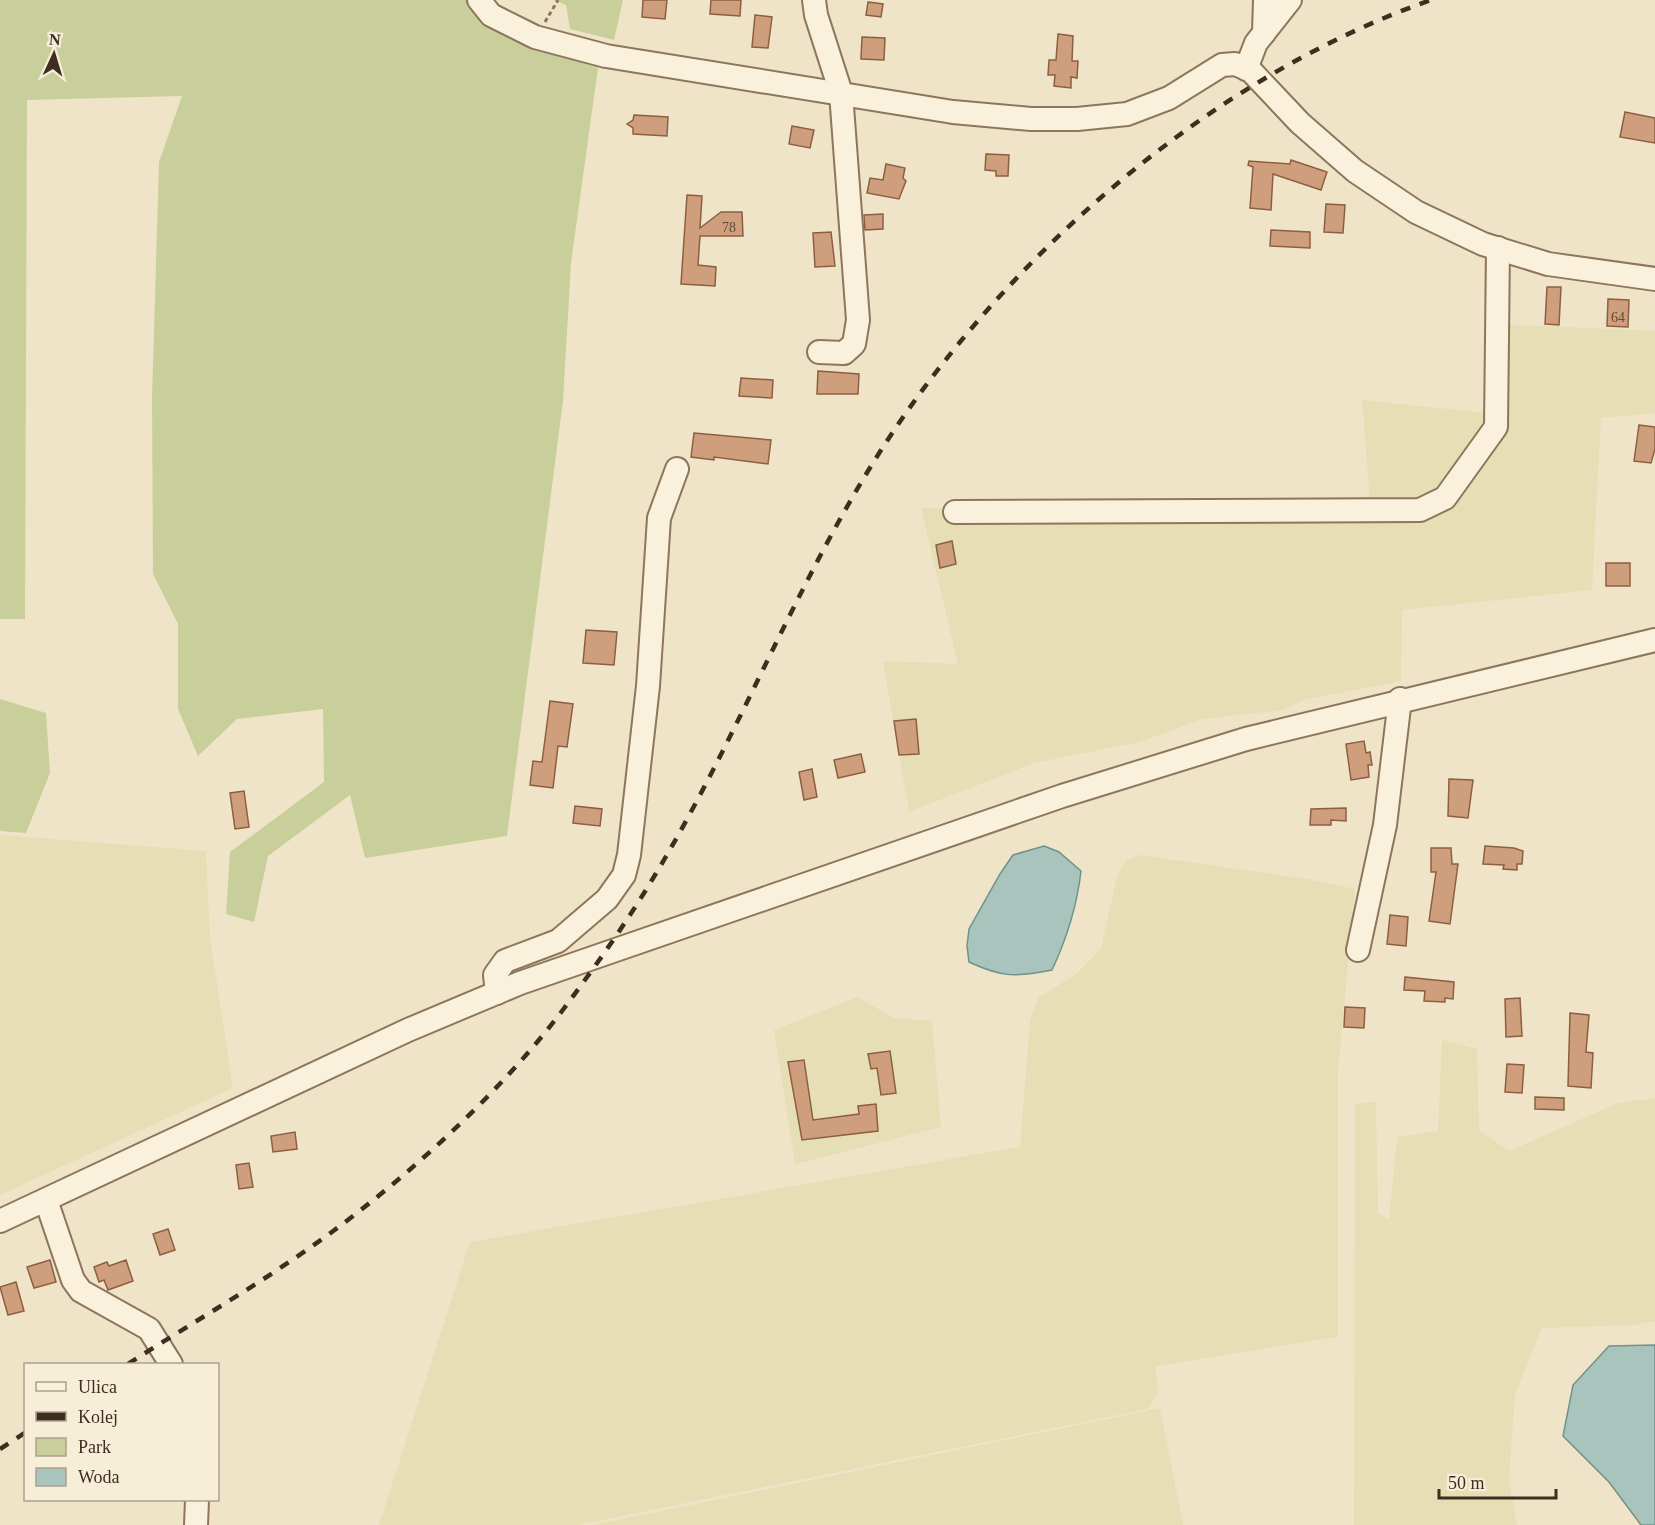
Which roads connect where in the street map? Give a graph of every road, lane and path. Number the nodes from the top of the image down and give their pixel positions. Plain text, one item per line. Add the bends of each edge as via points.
1 (479, 0) edge
2 (558, 0) edge
3 (814, 0) edge
4 (1265, 0) edge
5 (1290, 0) edge
6 (1264, 33) junction
7 (535, 37) junction
8 (1246, 69) junction
9 (841, 93) junction
10 (1498, 248) junction
11 (1655, 279) edge
12 (819, 352) dead end
13 (677, 469) dead end
14 (955, 512) dead end
15 (1655, 639) edge
16 (1400, 699) junction
17 (1358, 950) dead end
18 (497, 993) junction
19 (46, 1200) junction
20 (0, 1221) edge
21 (170, 1363) edge
22 (197, 1501) edge
23 (196, 1525) edge

1 - 7 street via 490,15
2 - 7 path
3 - 9 street
4 - 6 street
5 - 6 street
6 - 8 street
7 - 9 street via 606,56
8 - 9 street via 1236,64 1222,65 1169,98 1126,114 1077,119 953,112
8 - 10 street via 1355,171 1416,212
9 - 12 street via 858,320 855,344 844,353
10 - 11 street via 1548,264
10 - 14 street via 1496,427 1445,498 1420,510
13 - 18 street via 659,518 648,686 624,875 607,899 558,941 505,961 495,975
15 - 16 street
16 - 17 street via 1385,825
16 - 18 street via 1246,739 1062,796
18 - 19 street via 408,1030
19 - 20 street
19 - 21 street via 73,1280 81,1291 149,1329
22 - 23 street

